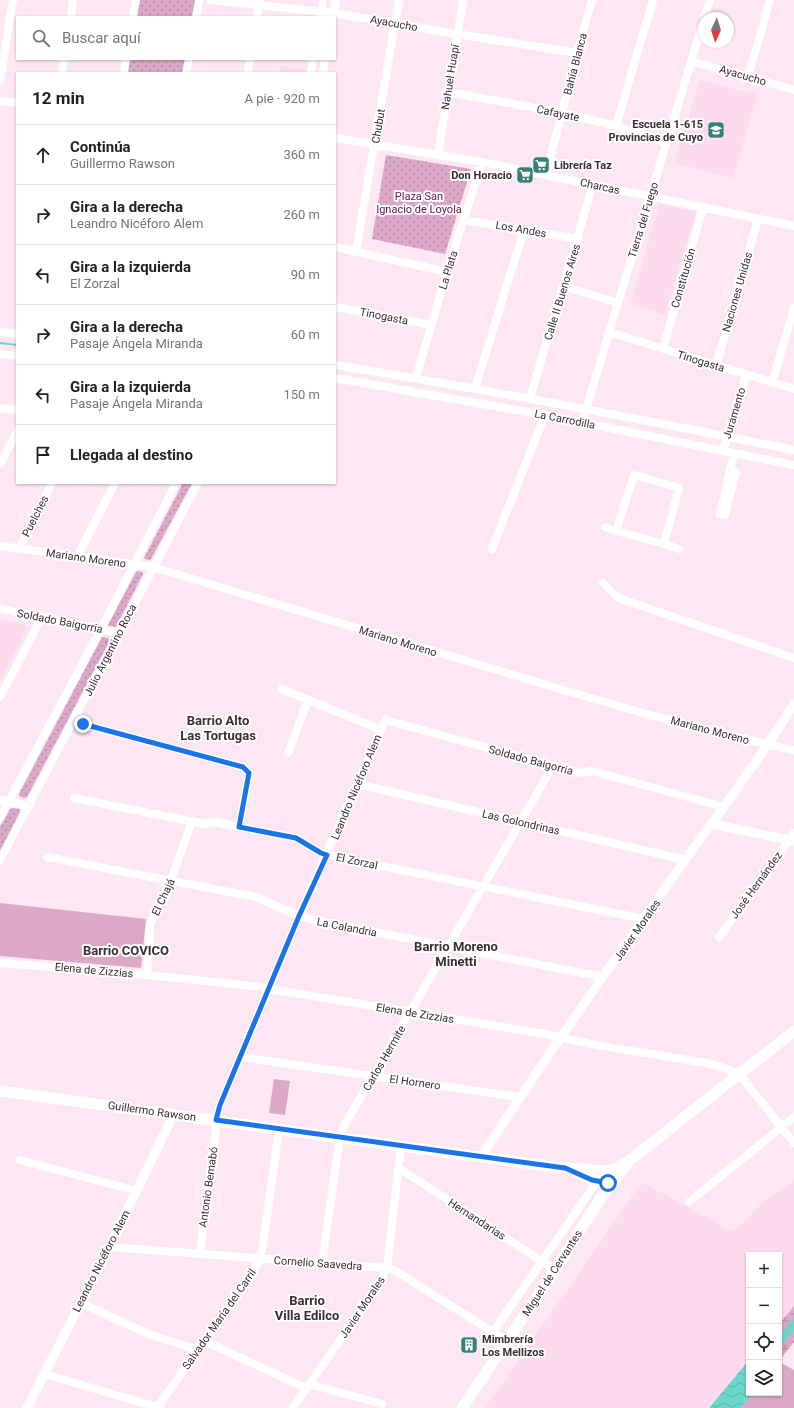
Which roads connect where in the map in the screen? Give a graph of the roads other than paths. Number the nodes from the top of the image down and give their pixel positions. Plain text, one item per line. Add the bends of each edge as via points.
1 (13, 0) edge
2 (73, 0) edge
3 (136, 0) edge
4 (199, 0) edge
5 (211, 0) edge
6 (323, 0) edge
7 (336, 0) edge
8 (399, 0) edge
9 (463, 0) edge
10 (592, 0) edge
11 (653, 0) edge
12 (710, 0) edge
13 (770, 0) edge
14 (259, 3) edge
15 (706, 12) edge
16 (321, 14) edge
17 (333, 15) edge
18 (71, 16) edge
19 (133, 16) edge
20 (196, 16) edge
21 (257, 16) edge
22 (395, 23) junction
23 (457, 34) junction
24 (698, 38) edge
25 (3, 39) edge
26 (577, 53) junction
27 (64, 60) edge
28 (126, 60) edge
29 (189, 60) edge
30 (250, 60) edge
31 (313, 60) edge
32 (325, 60) edge
33 (691, 61) junction
34 (62, 72) edge
35 (124, 72) edge
36 (186, 72) edge
37 (248, 72) edge
38 (311, 72) edge
39 (323, 72) edge
40 (748, 77) junction
41 (0, 81) edge
42 (794, 90) edge
43 (448, 92) junction
44 (0, 101) edge
45 (16, 103) edge
46 (562, 113) junction
47 (616, 126) junction
48 (336, 138) edge
49 (666, 143) junction
50 (375, 144) junction
51 (438, 154) junction
52 (482, 162) junction
53 (546, 175) junction
54 (593, 185) junction
55 (650, 196) junction
56 (703, 207) junction
57 (758, 219) junction
58 (464, 220) junction
59 (794, 226) edge
60 (524, 230) junction
61 (578, 239) junction
62 (336, 247) edge
63 (356, 251) junction
64 (447, 272) junction
65 (563, 286) junction
66 (618, 303) junction
67 (336, 306) edge
68 (794, 308) edge
69 (432, 325) junction
70 (0, 332) edge
71 (608, 332) junction
72 (16, 334) edge
73 (663, 349) junction
74 (0, 354) edge
75 (16, 356) edge
76 (336, 365) edge
77 (716, 366) junction
78 (746, 374) junction
79 (336, 378) edge
80 (416, 378) junction
81 (772, 383) junction
82 (475, 388) junction
83 (794, 389) edge
84 (530, 398) junction
85 (0, 408) edge
86 (585, 408) junction
87 (16, 410) edge
88 (545, 415) junction
89 (582, 422) junction
90 (16, 434) edge
91 (726, 436) junction
92 (794, 450) edge
93 (723, 451) junction
94 (734, 453) junction
95 (0, 464) edge
96 (794, 465) edge
97 (730, 470) junction
98 (51, 484) edge
99 (114, 484) edge
100 (175, 484) edge
101 (197, 484) edge
102 (605, 527) dead end
103 (616, 531) junction
104 (664, 544) junction
105 (0, 546) edge
106 (19, 548) junction
107 (492, 549) dead end
108 (679, 549) dead end
109 (77, 557) junction
110 (133, 565) junction
111 (153, 567) junction
112 (603, 583) dead end
113 (0, 609) edge
114 (42, 617) junction
115 (101, 629) junction
116 (119, 633) junction
117 (794, 658) edge
118 (282, 689) dead end
119 (0, 697) edge
120 (308, 700) junction
121 (794, 704) edge
122 (385, 720) joint
123 (83, 724) dead end
124 (381, 730) junction
125 (768, 745) junction
126 (794, 750) edge
127 (288, 754) dead end
128 (553, 766) junction
129 (357, 784) junction
130 (74, 798) dead end
131 (4, 801) edge
132 (29, 806) junction
133 (724, 807) junction
134 (0, 818) edge
135 (192, 821) junction
136 (520, 822) junction
137 (712, 824) junction
138 (239, 827) junction
139 (792, 838) edge
140 (327, 855) junction
141 (47, 857) dead end
142 (0, 860) edge
143 (686, 860) junction
144 (171, 880) junction
145 (482, 887) junction
146 (299, 916) junction
147 (644, 919) junction
148 (719, 937) dead end
149 (448, 947) junction
150 (0, 963) edge
151 (147, 975) junction
152 (603, 976) junction
153 (269, 990) junction
154 (410, 1013) junction
155 (794, 1031) edge
156 (560, 1038) junction
157 (240, 1057) junction
158 (740, 1075) junction
159 (373, 1076) junction
160 (0, 1091) edge
161 (519, 1097) junction
162 (174, 1114) junction
163 (794, 1117) edge
164 (216, 1120) junction
165 (782, 1127) junction
166 (279, 1129) junction
167 (340, 1137) junction
168 (794, 1143) edge
169 (401, 1146) junction
170 (481, 1157) junction
171 (20, 1160) dead end
172 (630, 1160) junction
173 (399, 1168) junction
174 (615, 1169) joint
175 (591, 1174) junction
176 (604, 1187) junction
177 (137, 1191) junction
178 (689, 1202) dead end
179 (110, 1246) junction
180 (200, 1254) junction
181 (260, 1259) junction
182 (542, 1262) junction
183 (322, 1264) junction
184 (387, 1268) junction
185 (555, 1270) junction
186 (80, 1302) junction
187 (493, 1332) junction
188 (204, 1341) junction
189 (507, 1341) junction
190 (198, 1350) junction
191 (44, 1374) junction
192 (308, 1386) junction
193 (382, 1404) dead end
194 (27, 1408) edge
195 (159, 1408) edge
196 (293, 1408) edge
197 (462, 1408) edge

1 - 25 street
2 - 18 street
3 - 19 street
4 - 20 street
5 - 14 street, Ayacucho
6 - 16 street
7 - 17 street
8 - 22 street, Chubut
9 - 23 street, Nahuel Huapí
10 - 26 street, Bahía Blanca
11 - 47 street
12 - 15 street, Tierra del Fuego
13 - 40 street
14 - 16 street, Ayacucho
14 - 21 street
16 - 17 street, Ayacucho
17 - 22 street, Ayacucho
22 - 23 street, Ayacucho
22 - 50 street, Chubut
23 - 26 street, Ayacucho
23 - 43 street, Nahuel Huapí
24 - 33 street, Tierra del Fuego
25 - 41 street
26 - 46 street, Bahía Blanca
27 - 34 street
28 - 35 street
29 - 36 street
30 - 37 street
31 - 38 street
32 - 39 street
33 - 40 street, Ayacucho
33 - 49 street, Tierra del Fuego
40 - 42 street, Ayacucho
43 - 46 street, Cafayate
43 - 51 street, Nahuel Huapí
44 - 45 street
46 - 47 street, Cafayate
46 - 53 street, Bahía Blanca
47 - 49 street, Cafayate
48 - 50 street, Charcas
49 - 55 street, Tierra del Fuego
50 - 51 street, Charcas
50 - 63 street, Chubut
51 - 52 street, Charcas
52 - 53 street, Charcas
52 - 58 street, La Plata
53 - 54 street, Charcas
54 - 55 street, Charcas
54 - 61 street, Calle II Buenos Aires
55 - 56 street, Charcas
55 - 66 street, Tierra del Fuego
56 - 57 street, Charcas
56 - 73 street, Constitución
57 - 59 street, Charcas
57 - 77 street, Naciones Unidas
58 - 60 street, Los Andes
58 - 64 street, La Plata
60 - 61 street, Los Andes
60 - 82 street
61 - 65 street, Calle II Buenos Aires
62 - 63 street
63 - 64 street
64 - 69 street, La Plata
65 - 66 street
65 - 84 street, Calle II Buenos Aires
66 - 71 street, Tierra del Fuego
67 - 69 street, Tinogasta
68 - 81 street
69 - 80 street, La Plata
70 - 72 street
71 - 73 street, Tinogasta
71 - 86 street, Tierra del Fuego
73 - 77 street, Tinogasta
74 - 75 street
76 - 80 street, La Carrodilla
77 - 78 street, Tinogasta
78 - 81 street, Tinogasta
78 - 91 street, Juramento
79 - 88 street, La Carrodilla
80 - 82 street, La Carrodilla
81 - 83 street, Tinogasta
82 - 84 street, La Carrodilla
84 - 86 street, La Carrodilla
85 - 87 street
86 - 89 street, Tierra del Fuego
86 - 91 street, La Carrodilla
88 - 89 street, La Carrodilla
88 - 107 street
89 - 93 street, La Carrodilla
90 - 95 street
91 - 92 street, La Carrodilla
91 - 93 street, Juramento
93 - 94 street, La Carrodilla
94 - 96 street, La Carrodilla
94 - 97 street
97 - 97 street via 720,514 725,515 736,472
98 - 106 street, Puelches
99 - 109 street
100 - 110 street, Julio Argentino Roca
101 - 111 street, Julio Argentino Roca
102 - 103 street
103 - 104 street
103 - 104 street via 634,475 679,488
104 - 108 street
105 - 106 street, Mariano Moreno
106 - 109 street, Mariano Moreno
109 - 110 street, Mariano Moreno
110 - 111 street, Mariano Moreno
110 - 115 street, Julio Argentino Roca
111 - 116 street, Julio Argentino Roca
111 - 125 street, Mariano Moreno via 646,714
112 - 117 street via 618,598
113 - 114 street, Soldado Baigorria
114 - 115 street, Soldado Baigorria
114 - 119 street
115 - 116 street, Soldado Baigorria
115 - 131 street, Julio Argentino Roca
116 - 132 street, Julio Argentino Roca
118 - 120 street
120 - 124 street
120 - 127 street
121 - 125 street, Javier Morales
122 - 124 street, Leandro Nicéforo Alem
122 - 128 street, Soldado Baigorria
123 - 138 street via 243,767 249,773
124 - 129 street, Leandro Nicéforo Alem
125 - 126 street, Mariano Moreno
125 - 133 street, Javier Morales
128 - 133 street, Soldado Baigorria via 580,774 592,771
128 - 136 street, Carlos Hermite
129 - 136 street, Las Golondrinas
129 - 140 street, Leandro Nicéforo Alem
130 - 135 street, El Zorzal
131 - 132 street
131 - 134 street, Julio Argentino Roca
132 - 142 street, Julio Argentino Roca
133 - 137 street, Javier Morales
135 - 138 street, El Zorzal
135 - 144 street, El Chajá
136 - 143 street, Las Golondrinas
136 - 145 street, Carlos Hermite
137 - 139 street
137 - 143 street, Javier Morales
138 - 140 street, El Zorzal via 296,838
139 - 148 street, José Hernández
140 - 145 street, El Zorzal
140 - 146 street, Leandro Nicéforo Alem
141 - 144 street, La Calandria
143 - 147 street, Javier Morales
144 - 146 street, La Calandria via 256,897
144 - 151 street, El Chajá via 150,926
145 - 147 street, El Zorzal
145 - 149 street, Carlos Hermite
146 - 149 street, La Calandria
146 - 153 street, Leandro Nicéforo Alem
147 - 152 street, Javier Morales
149 - 152 street, La Calandria
149 - 154 street, Carlos Hermite
150 - 151 street, Elena de Zizzias
151 - 153 street, Elena de Zizzias via 253,986
152 - 156 street, Javier Morales
153 - 154 street, Elena de Zizzias
153 - 157 street, Leandro Nicéforo Alem
154 - 156 street, Elena de Zizzias
154 - 159 street, Carlos Hermite
155 - 158 main road, Miguel de Cervantes
156 - 158 street, Elena de Zizzias via 704,1063
156 - 161 street, Javier Morales
157 - 159 street, El Hornero
157 - 164 street, Leandro Nicéforo Alem
158 - 165 street, Elena de Zizzias
158 - 172 main road, Miguel de Cervantes
159 - 161 street, El Hornero
159 - 167 street, Carlos Hermite
160 - 162 main road, Guillermo Rawson
161 - 170 street, Javier Morales
162 - 164 main road, Guillermo Rawson
162 - 177 street, Leandro Nicéforo Alem
163 - 165 street
164 - 166 main road, Guillermo Rawson
164 - 180 street, Antonio Bemabó
165 - 168 street, Elena de Zizzias
165 - 178 street
166 - 167 main road, Guillermo Rawson
166 - 181 street, Salvador María del Carril
167 - 169 main road, Guillermo Rawson
167 - 183 street, Carlos Hermite
169 - 170 main road, Guillermo Rawson
169 - 173 street, Javier Morales
170 - 175 main road, Guillermo Rawson
171 - 177 street
172 - 174 main road, Miguel de Cervantes
172 - 176 main road, Miguel de Cervantes
173 - 182 street, Hernandarias
173 - 184 street, Javier Morales
174 - 175 main road, Guillermo Rawson
175 - 176 main road via 605,1176
176 - 182 street
176 - 185 main road, Miguel de Cervantes
177 - 179 street, Leandro Nicéforo Alem
179 - 180 street, Cornelio Saavedra
179 - 186 street, Leandro Nicéforo Alem
180 - 181 street, Cornelio Saavedra
181 - 183 street, Cornelio Saavedra
181 - 188 street, Salvador María del Carril
182 - 185 street, Hernandarias
182 - 187 street
183 - 184 street, Cornelio Saavedra
184 - 187 street, Cornelio Saavedra via 400,1273
184 - 192 street, Javier Morales
185 - 189 main road, Miguel de Cervantes
186 - 190 street via 148,1334
186 - 191 street, Leandro Nicéforo Alem
187 - 189 street, Cornelio Saavedra
188 - 190 street, Salvador María del Carril
188 - 192 street
189 - 197 main road, Miguel de Cervantes
190 - 195 street, Salvador María del Carril
191 - 194 street, Leandro Nicéforo Alem
191 - 195 street
192 - 193 street
192 - 196 street, Javier Morales

